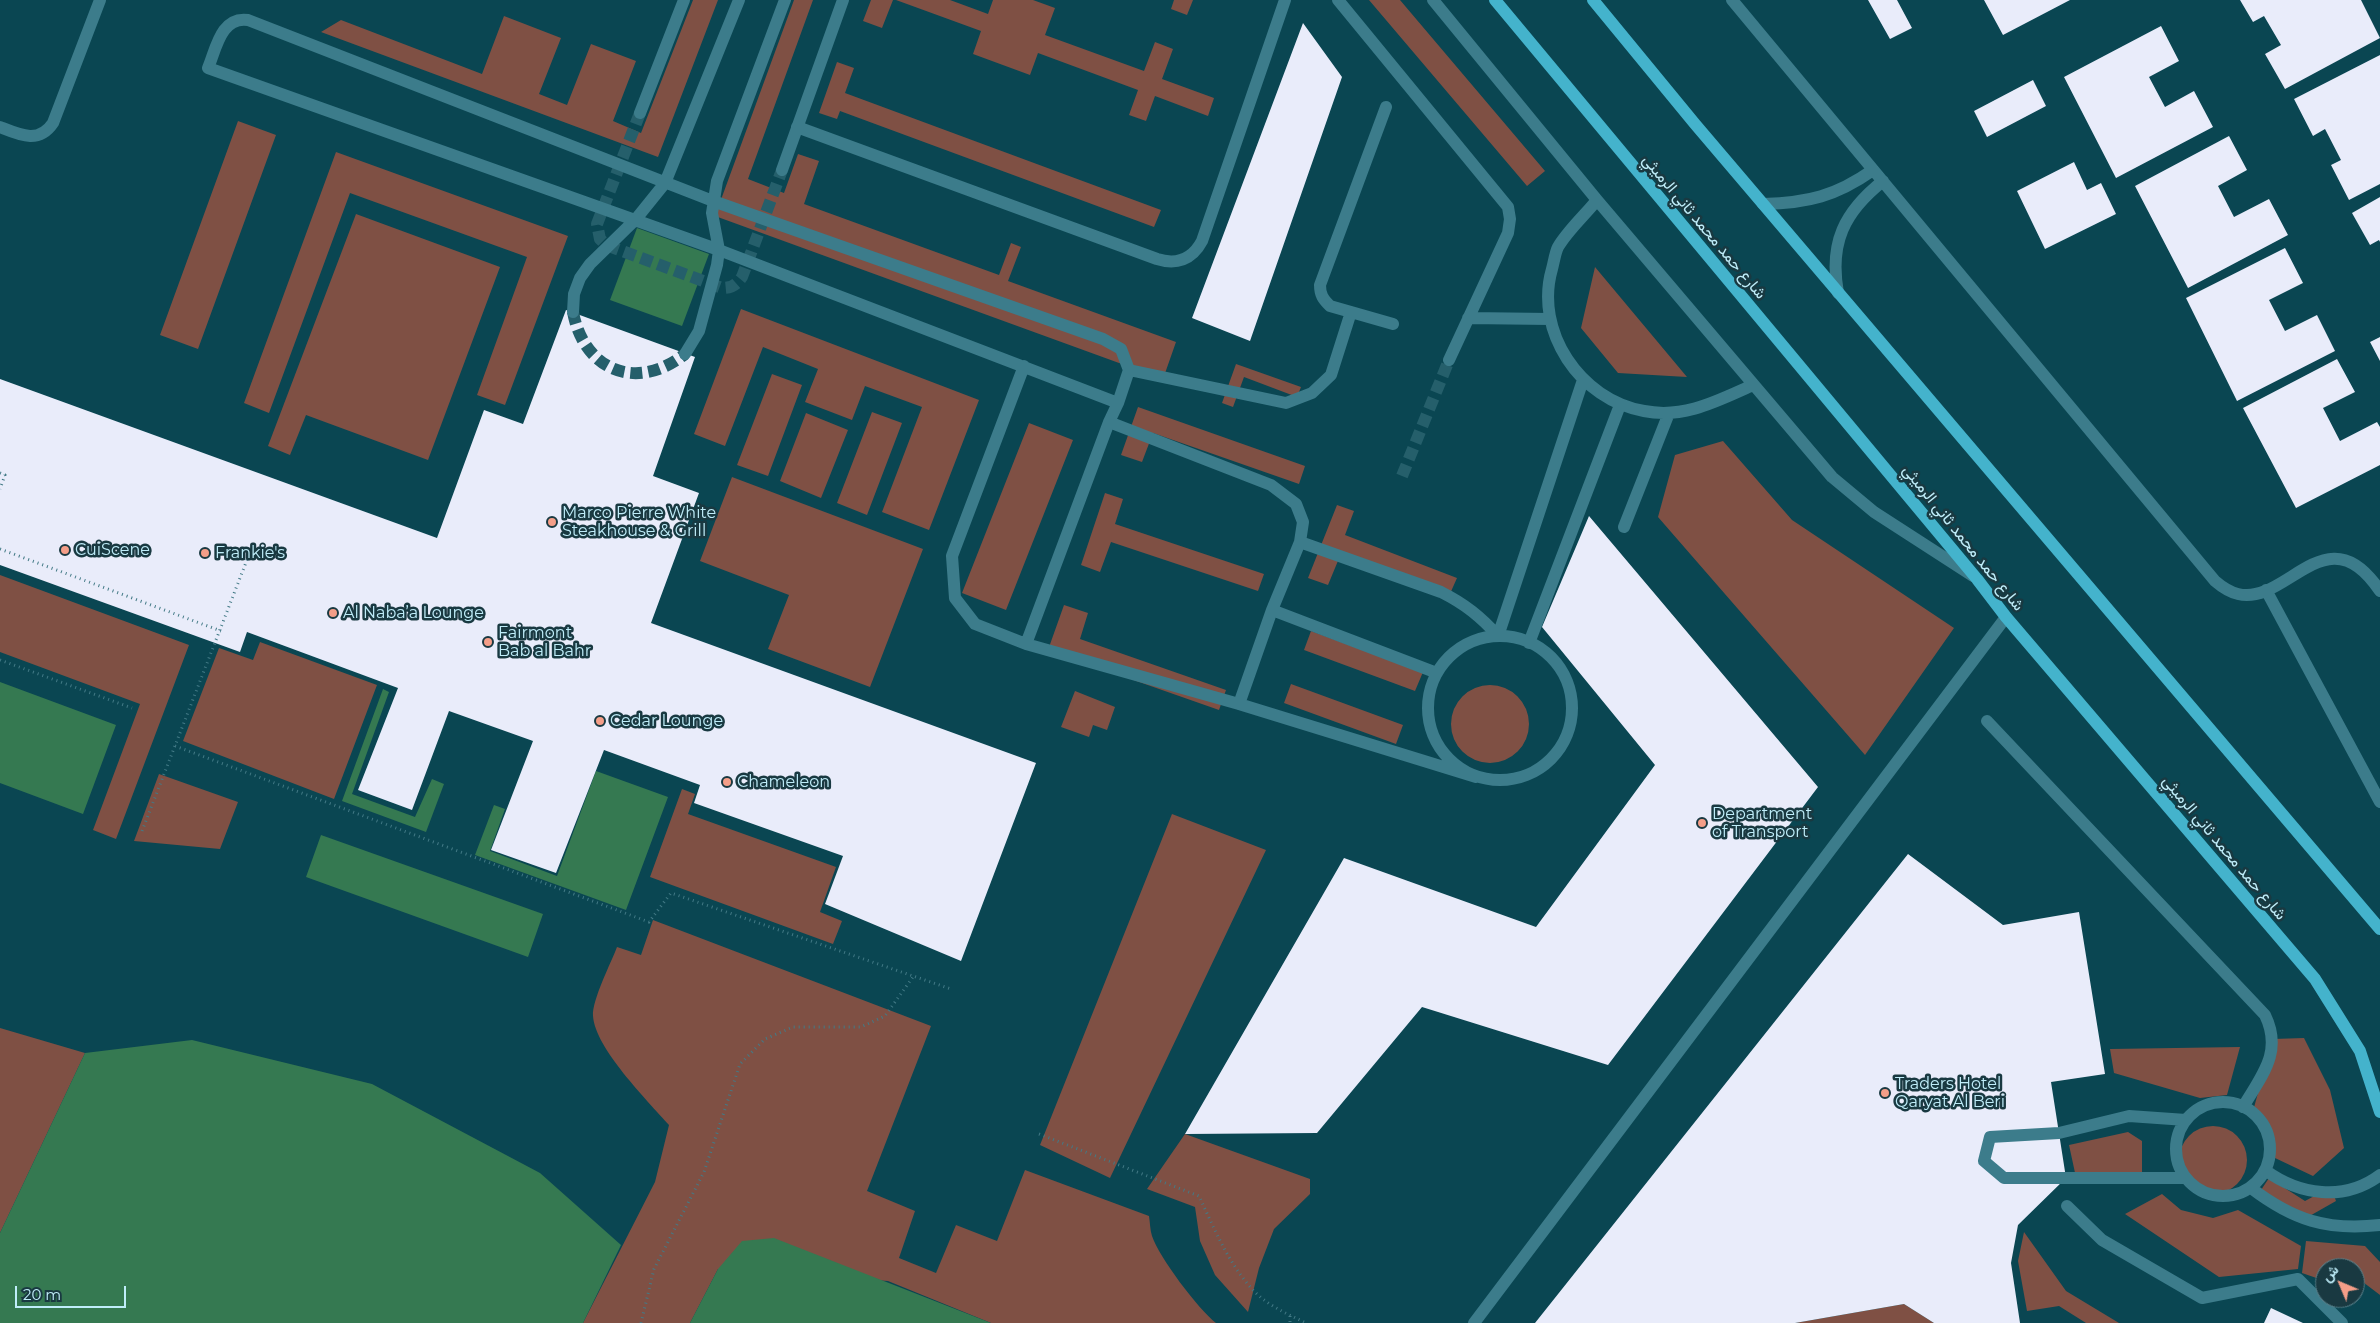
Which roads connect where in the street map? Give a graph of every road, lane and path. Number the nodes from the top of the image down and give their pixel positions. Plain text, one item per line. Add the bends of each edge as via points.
1 (100, 0) edge
2 (684, 0) edge
3 (739, 0) edge
4 (785, 0) edge
5 (843, 0) edge
6 (1285, 0) edge
7 (1338, 0) edge
8 (1433, 0) edge
9 (1495, 0) edge
10 (1593, 0) edge
11 (1732, 0) edge
12 (1386, 107) dead end
13 (640, 113) tunnel mouth
14 (0, 127) edge
15 (797, 127) junction
16 (782, 170) tunnel mouth
17 (1873, 170) junction
18 (1883, 181) junction
19 (665, 183) junction
20 (1597, 200) junction
21 (713, 201) junction
22 (1763, 204) junction
23 (636, 220) junction
24 (719, 250) junction
25 (1838, 293) junction
26 (573, 312) tunnel mouth
27 (1351, 312) junction
28 (1468, 318) junction
29 (1550, 319) junction
30 (1393, 324) dead end
31 (685, 354) tunnel mouth
32 (1448, 360) tunnel mouth
33 (1024, 366) junction
34 (1128, 370) junction
35 (1583, 380) junction
36 (1753, 385) junction
37 (1118, 403) junction
38 (1620, 405) junction
39 (1668, 413) junction
40 (1109, 422) junction
41 (0, 473) edge
42 (0, 489) edge
43 (1624, 527) dead end
44 (1300, 542) junction
45 (252, 547) dead end
46 (0, 549) edge
47 (1977, 579) junction
48 (2266, 590) junction
49 (2380, 591) edge
50 (1272, 610) junction
51 (2006, 617) junction
52 (221, 632) junction
53 (1498, 636) junction
54 (1529, 643) junction
55 (1026, 644) junction
56 (0, 660) edge
57 (1437, 673) junction
58 (1238, 704) junction
59 (132, 708) dead end
60 (1987, 721) dead end
61 (175, 746) junction
62 (1476, 777) junction
63 (2380, 802) edge
64 (142, 831) dead end
65 (2380, 930) edge
66 (913, 976) junction
67 (951, 989) dead end
68 (2243, 1107) junction
69 (2380, 1112) edge
70 (2186, 1120) junction
71 (1039, 1134) dead end
72 (2265, 1170) junction
73 (2380, 1175) edge
74 (2185, 1178) junction
75 (2251, 1188) junction
76 (2067, 1206) dead end
77 (2380, 1225) edge
78 (1290, 1315) junction
79 (641, 1323) edge
80 (1290, 1323) edge
81 (1306, 1323) edge
82 (1474, 1323) edge
83 (2342, 1323) edge

1 - 14 lane via 48,131 32,137
2 - 13 lane
3 - 19 lane
4 - 21 lane via 717,181
5 - 15 lane
6 - 15 lane via 1202,241 1198,249 1183,260 1165,262
7 - 28 lane via 1508,207 1508,233
8 - 20 lane
9 - 47 main road, شارع حمد محمد ثاني الرميثي
10 - 22 main road
11 - 17 lane
12 - 27 lane via 1320,285 1320,293 1330,306
15 - 16 lane
17 - 18 lane
17 - 22 lane via 1832,194 1809,201
18 - 25 lane via 1864,196 1841,231 1836,251
18 - 48 lane via 2215,581 2238,595
19 - 21 lane
19 - 23 lane
19 - 23 lane via 248,20 235,20 224,29 208,68
20 - 29 lane via 1558,247 1548,282
20 - 36 lane
21 - 24 lane
21 - 34 lane via 1103,340 1121,349
22 - 25 main road
23 - 24 lane
23 - 26 lane via 590,264 580,278 574,294
24 - 31 lane via 700,331
24 - 33 lane
25 - 65 main road
27 - 30 lane
27 - 34 lane via 1331,375 1312,393 1286,403
28 - 29 lane
28 - 32 lane
29 - 35 lane via 1561,351
33 - 37 lane
33 - 55 lane via 952,556 955,598 974,624
34 - 37 lane
35 - 38 lane
35 - 53 lane
36 - 39 lane via 1699,409
36 - 47 lane via 1821,465 1860,502
37 - 40 lane
38 - 39 lane via 1644,412
38 - 54 lane
39 - 43 lane
40 - 44 lane via 1271,485 1296,504 1303,522
40 - 55 lane
41 - 42 path via 5,475
44 - 50 lane
44 - 53 lane via 1441,592 1463,603
45 - 52 path
46 - 52 path
47 - 51 main road, شارع حمد محمد ثاني الرميثي
48 - 49 lane via 2327,558 2356,565
48 - 63 lane
50 - 57 lane
50 - 58 lane
51 - 69 main road, شارع حمد محمد ثاني الرميثي via 2315,979 2360,1051
51 - 82 lane
52 - 61 path
53 - 54 lane via 1519,638
53 - 57 lane via 1479,639 1462,647
54 - 62 lane via 1538,646 1554,660 1566,678 1572,698 1572,719 1565,739 1553,757 1537,770 1517,778 1496,780
55 - 58 lane
56 - 59 path
57 - 62 lane via 1429,697 1429,722 1438,745 1454,764
58 - 62 lane
60 - 68 lane via 2265,1015 2273,1039 2272,1053
61 - 64 path
61 - 66 path via 649,922 670,893
66 - 67 path
66 - 79 path via 885,1016 861,1028 792,1027 765,1039 740,1064 704,1172 654,1269
68 - 70 lane via 2213,1103 2198,1109
68 - 72 lane via 2257,1116 2266,1130 2270,1145
70 - 74 lane via 2178,1134 2176,1150 2178,1165
70 - 74 lane via 2129,1116 2059,1134 1990,1137 1984,1161 2004,1178
71 - 78 path via 1199,1196 1227,1254 1254,1290
72 - 73 lane via 2293,1187 2326,1193 2362,1186
72 - 75 lane
74 - 75 lane via 2208,1195 2238,1194
75 - 77 lane via 2290,1214 2311,1222 2348,1227
76 - 83 lane via 2102,1240 2202,1298 2298,1279
78 - 80 path
78 - 81 path

